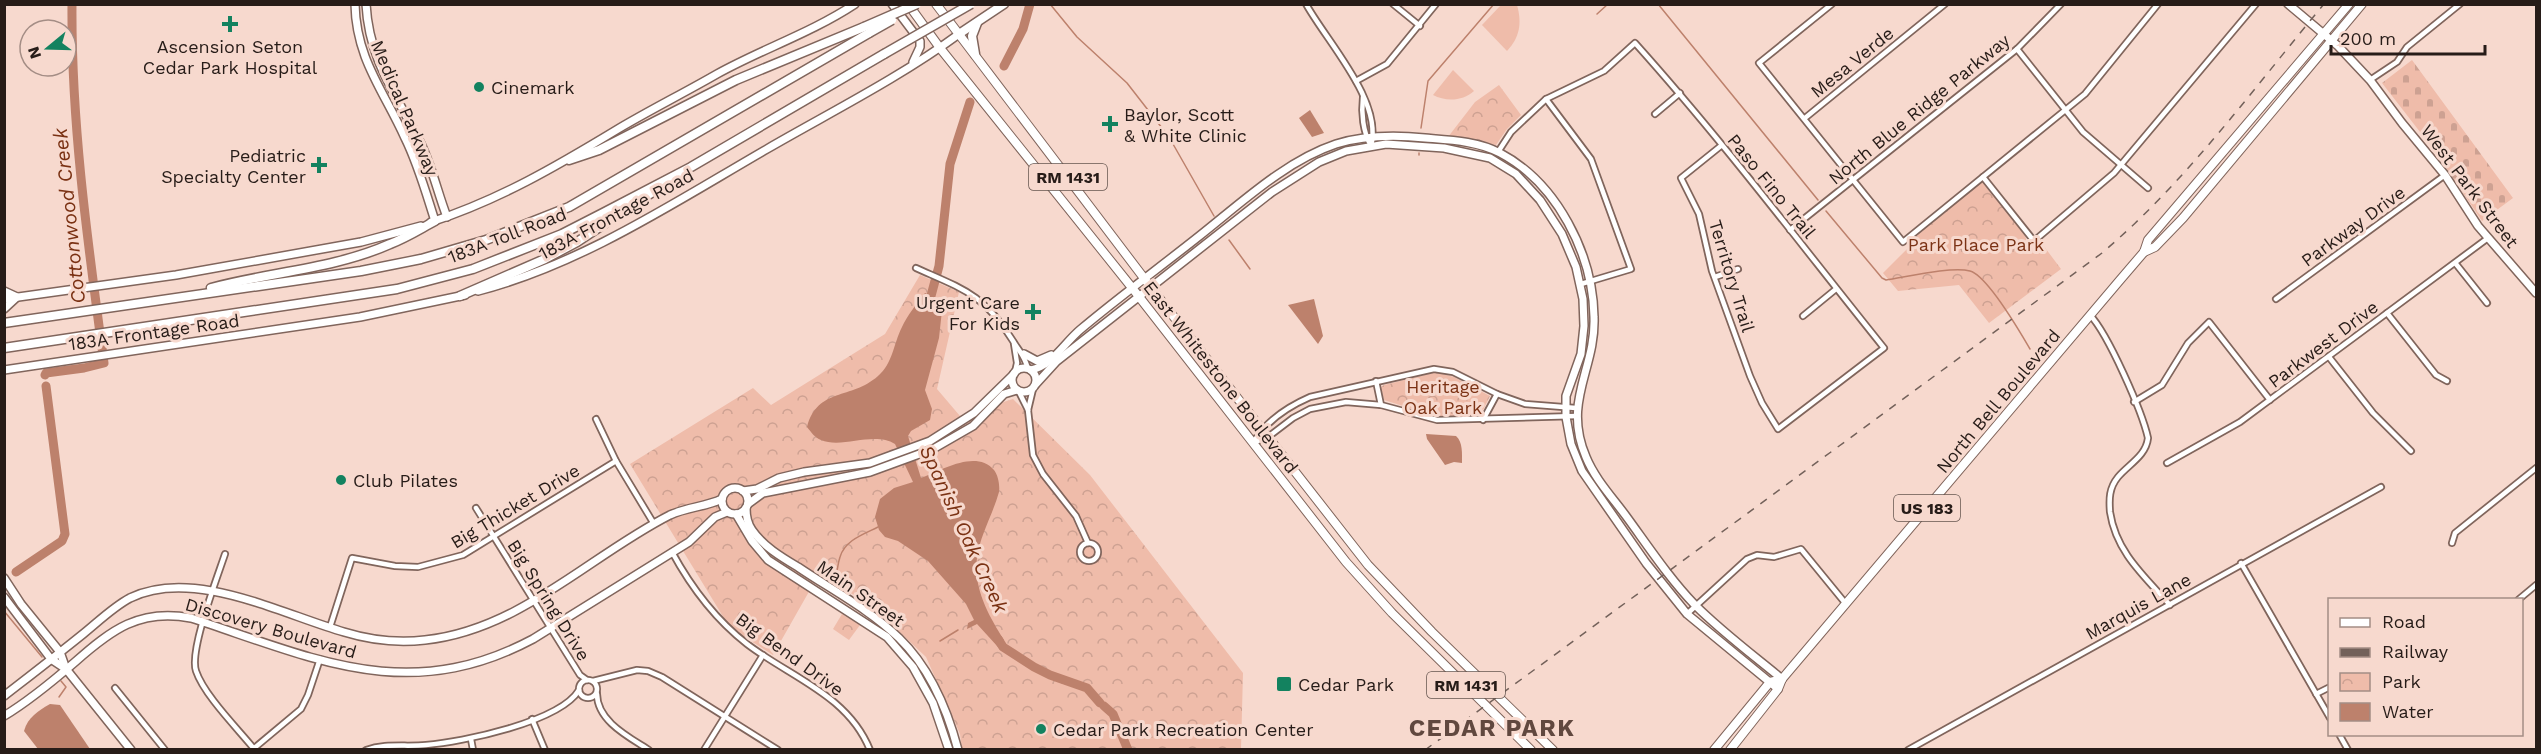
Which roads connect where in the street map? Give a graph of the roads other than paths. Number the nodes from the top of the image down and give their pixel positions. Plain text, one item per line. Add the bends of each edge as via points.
1 (355, 4) edge
2 (366, 4) edge
3 (860, 4) edge
4 (892, 4) edge
5 (908, 4) edge
6 (917, 4) edge
7 (936, 4) edge
8 (970, 4) edge
9 (1306, 4) edge
10 (1393, 4) edge
11 (1436, 4) edge
12 (1832, 4) edge
13 (1945, 4) edge
14 (2061, 4) edge
15 (2158, 4) edge
16 (2256, 4) edge
17 (2288, 4) edge
18 (2349, 4) edge
19 (2362, 4) edge
20 (2460, 4) edge
21 (1004, 5) edge
22 (853, 6) edge
23 (977, 22) junction
24 (1420, 26) junction
25 (867, 30) junction
26 (959, 34) junction
27 (2324, 35) junction
28 (2332, 42) junction
29 (939, 48) junction
30 (2017, 50) junction
31 (975, 54) junction
32 (912, 64) junction
33 (2370, 80) junction
34 (386, 81) junction
35 (1356, 81) junction
36 (376, 85) junction
37 (1680, 93) junction
38 (1546, 99) junction
39 (2066, 110) junction
40 (1655, 114) dead end
41 (1805, 118) junction
42 (1370, 137) junction
43 (1722, 145) junction
44 (1371, 146) junction
45 (1498, 152) junction
46 (569, 160) junction
47 (2121, 165) junction
48 (691, 167) junction
49 (2445, 175) junction
50 (1983, 177) junction
51 (1853, 179) junction
52 (2148, 188) dead end
53 (447, 217) junction
54 (435, 221) junction
55 (1790, 230) junction
56 (2488, 238) junction
57 (2144, 252) junction
58 (2456, 264) junction
59 (916, 268) dead end
60 (1738, 269) dead end
61 (1714, 277) junction
62 (1145, 279) junction
63 (1590, 282) junction
64 (1581, 284) junction
65 (1151, 288) junction
66 (1133, 289) junction
67 (1836, 289) junction
68 (4, 291) edge
69 (2536, 293) edge
70 (460, 296) junction
71 (18, 297) junction
72 (1139, 297) junction
73 (4, 299) edge
74 (173, 299) junction
75 (2276, 299) dead end
76 (2487, 303) dead end
77 (4, 309) edge
78 (2387, 313) junction
79 (2090, 315) junction
80 (1803, 316) dead end
81 (4, 323) edge
82 (1014, 344) junction
83 (4, 348) edge
84 (1060, 348) junction
85 (1884, 348) joint
86 (1024, 354) junction
87 (2329, 357) junction
88 (4, 362) edge
89 (20, 367) junction
90 (1030, 369) junction
91 (4, 370) edge
92 (1014, 373) junction
93 (1376, 381) junction
94 (2447, 381) dead end
95 (1035, 387) junction
96 (1018, 391) junction
97 (1318, 394) junction
98 (1497, 394) junction
99 (2270, 400) junction
100 (2134, 402) junction
101 (1381, 405) junction
102 (1321, 406) junction
103 (1566, 407) junction
104 (1028, 410) junction
105 (1576, 412) junction
106 (1566, 417) junction
107 (596, 419) dead end
108 (1483, 420) junction
109 (1261, 429) junction
110 (1268, 437) junction
111 (1253, 443) junction
112 (2412, 451) dead end
113 (616, 461) junction
114 (2167, 463) dead end
115 (2536, 468) edge
116 (2382, 487) dead end
117 (743, 491) junction
118 (722, 499) junction
119 (747, 506) junction
120 (476, 507) dead end
121 (727, 512) junction
122 (736, 514) junction
123 (655, 525) junction
124 (494, 537) junction
125 (1088, 543) junction
126 (2452, 543) dead end
127 (672, 552) junction
128 (225, 554) dead end
129 (2241, 563) junction
130 (4, 578) edge
131 (2536, 585) edge
132 (214, 591) junction
133 (842, 596) junction
134 (4, 597) edge
135 (2520, 598) edge
136 (533, 600) junction
137 (837, 604) junction
138 (1846, 604) junction
139 (2170, 605) junction
140 (1697, 606) junction
141 (1687, 614) junction
142 (204, 622) junction
143 (330, 627) junction
144 (550, 628) junction
145 (60, 652) junction
146 (763, 655) junction
147 (51, 659) junction
148 (320, 659) junction
149 (916, 664) junction
150 (66, 669) junction
151 (580, 675) junction
152 (1782, 679) junction
153 (590, 680) junction
154 (603, 680) junction
155 (1770, 682) junction
156 (580, 687) junction
157 (115, 688) dead end
158 (2328, 688) edge
159 (1778, 689) junction
160 (597, 692) junction
161 (2316, 694) junction
162 (4, 696) edge
163 (575, 697) junction
164 (586, 698) junction
165 (597, 702) junction
166 (2328, 715) edge
167 (4, 716) edge
168 (725, 716) junction
169 (532, 719) junction
170 (950, 736) junction
171 (2340, 736) edge
172 (471, 739) junction
173 (423, 748) edge
174 (254, 749) edge
175 (1908, 749) edge
176 (131, 750) edge
177 (165, 750) edge
178 (366, 750) edge
179 (473, 750) edge
180 (545, 750) edge
181 (649, 750) edge
182 (704, 750) edge
183 (778, 750) edge
184 (870, 750) edge
185 (949, 750) edge
186 (958, 750) edge
187 (1531, 750) edge
188 (1553, 750) edge
189 (1714, 750) edge
190 (1730, 750) edge
191 (2348, 750) edge

1 - 36 street, Medical Parkway via 360,41
2 - 34 street, Medical Parkway via 373,50
3 - 22 street
4 - 32 street via 920,41
5 - 29 main road, East Whitestone Boulevard / RM 1431
6 - 25 highway, bridge
7 - 26 main road, East Whitestone Boulevard / RM 1431
8 - 48 highway, 183A Toll Road, bridge
9 - 35 street
10 - 24 street
11 - 24 street
12 - 41 street via 1759,63
13 - 41 street, Mesa Verde
14 - 30 street, North Blue Ridge Parkway
15 - 39 street via 2085,94
16 - 47 street
17 - 27 street, West Park Street
18 - 27 main road, North Bell Boulevard / US 183
19 - 28 main road, US 183
20 - 33 street via 2407,46 2397,62
21 - 23 highway
22 - 46 street via 803,35 724,70
23 - 26 highway
23 - 31 highway via 972,36
24 - 35 street via 1387,64
25 - 46 highway via 736,80 599,150
25 - 74 highway, 183A Toll Road via 569,207 486,240 371,269
26 - 29 street, 183A Frontage Road
26 - 31 main road, East Whitestone Boulevard / RM 1431
27 - 28 street, West Park Street
27 - 57 main road, North Bell Boulevard / US 183 via 2148,240
28 - 33 street, West Park Street
28 - 57 main road, North Bell Boulevard / US 183 via 2183,218 2155,247
29 - 32 street, 183A Frontage Road
29 - 66 main road, East Whitestone Boulevard / RM 1431
30 - 39 street
30 - 51 street, North Blue Ridge Parkway
31 - 62 main road, East Whitestone Boulevard / RM 1431
32 - 70 street, 183A Frontage Road via 613,236 524,278
33 - 49 street, West Park Street
34 - 36 street
34 - 53 street, Medical Parkway via 419,139
35 - 42 street via 1368,105
36 - 54 street, Medical Parkway via 405,138
37 - 38 street, Paso Fino Trail via 1635,42 1604,71
37 - 40 street
37 - 43 street, Paso Fino Trail
38 - 45 street via 1510,132
38 - 63 street via 1591,159 1631,269
39 - 47 street via 2083,132
39 - 50 street
41 - 51 street
42 - 44 street
42 - 45 street via 1454,141
42 - 62 street via 1334,145 1295,164
43 - 55 street, Paso Fino Trail
43 - 61 street, Territory Trail via 1681,178 1699,214
44 - 64 street via 1444,148 1490,158 1505,167 1528,185 1552,217 1571,253
44 - 65 street via 1339,153 1305,169
45 - 63 street via 1529,174 1553,200 1575,238
46 - 53 street
47 - 50 street via 2034,241
47 - 52 street
48 - 70 highway via 577,242
48 - 83 highway, 183A Toll Road via 562,234 437,279 397,289
49 - 56 street, West Park Street
49 - 75 street, Parkway Drive
50 - 51 street via 1903,242
51 - 55 street, North Blue Ridge Parkway
53 - 54 street
54 - 71 street via 361,242
54 - 74 highway via 389,245 342,260 245,279
55 - 67 street, Paso Fino Trail
56 - 58 street, Parkwest Drive
56 - 69 street, West Park Street
57 - 79 main road, North Bell Boulevard / US 183
58 - 76 street
58 - 78 street, Parkwest Drive
59 - 82 street via 968,290 986,304
60 - 61 street
61 - 85 street, Territory Trail via 1750,376 1778,429
62 - 65 main road, East Whitestone Boulevard / RM 1431
62 - 66 street
63 - 64 street
63 - 105 street via 1595,320
64 - 103 street via 1585,314 1582,343
65 - 72 street
65 - 109 main road, East Whitestone Boulevard / RM 1431
66 - 72 main road, East Whitestone Boulevard / RM 1431
66 - 84 street
67 - 80 street
67 - 85 street, Paso Fino Trail
68 - 71 street
70 - 89 street, 183A Frontage Road via 360,317
71 - 73 street
71 - 77 street
72 - 95 street via 1057,361
72 - 111 main road, East Whitestone Boulevard / RM 1431
74 - 81 highway, 183A Toll Road
78 - 87 street, Parkwest Drive
78 - 94 street via 2436,375
79 - 100 street via 2100,327
79 - 138 main road, North Bell Boulevard / US 183
82 - 86 street
82 - 92 street
84 - 86 street via 1042,361 1033,361
84 - 90 street via 1046,365
86 - 90 street
87 - 99 street, Parkwest Drive
87 - 112 street via 2373,412
88 - 89 street
89 - 91 street, 183A Frontage Road
90 - 92 street
90 - 95 street via 1036,376
92 - 96 street via 1012,383
92 - 117 street via 974,413 930,441 884,458 804,472
93 - 97 street
93 - 98 street via 1443,369
93 - 101 street
95 - 96 street via 1027,393
95 - 104 street
96 - 104 street
96 - 119 street via 1004,394 973,426 933,449 859,474 763,493
97 - 102 street
97 - 109 street via 1292,406
98 - 103 street via 1525,405
98 - 108 street
99 - 100 street via 2209,322 2188,343 2162,385
99 - 114 street, Parkwest Drive via 2222,434
100 - 139 street via 2147,444 2111,487 2111,519 2127,557
101 - 102 street via 1346,402
101 - 108 street via 1437,420
102 - 110 street via 1293,418
103 - 105 street
103 - 106 street
104 - 125 street via 1037,464 1076,516
105 - 106 street
105 - 140 street via 1581,443 1592,469
106 - 108 street
106 - 141 street via 1582,471
107 - 113 street
109 - 110 main road, East Whitestone Boulevard / RM 1431
109 - 111 street
110 - 111 street
110 - 188 main road, East Whitestone Boulevard / RM 1431 via 1368,565
111 - 187 main road, East Whitestone Boulevard / RM 1431 via 1356,575
113 - 123 street
113 - 124 street, Big Thicket Drive
115 - 126 street via 2455,533
116 - 129 street, Marquis Lane
117 - 118 street via 730,489
117 - 119 street
118 - 121 street
118 - 123 street, Discovery Boulevard via 671,515
119 - 122 street
119 - 133 street, Main Street via 747,519 758,538
120 - 124 street, Big Spring Drive
121 - 122 street
121 - 127 street, Discovery Boulevard via 715,517 696,537
122 - 137 street, Main Street via 768,560
123 - 136 street, Discovery Boulevard
124 - 136 street, Big Spring Drive
124 - 143 street, Big Thicket Drive via 463,555 418,567 395,567 352,558
125 - 125 street via 1080,550 1085,560 1091,561 1098,553 1093,543
127 - 144 street, Discovery Boulevard
127 - 146 street, Big Bend Drive via 721,621
128 - 132 street
129 - 139 street, Marquis Lane
129 - 161 street
130 - 145 street
131 - 135 street
132 - 142 street
132 - 143 street, Discovery Boulevard
132 - 145 street, Discovery Boulevard via 183,586 143,593 121,604
133 - 137 street
133 - 149 street, Main Street via 879,620
134 - 147 street
136 - 143 street, Discovery Boulevard via 486,626 425,640 380,639
136 - 144 street, Big Spring Drive
137 - 149 street, Main Street via 887,638
138 - 140 street via 1802,549 1747,559
138 - 152 main road, North Bell Boulevard / US 183
139 - 175 street, Marquis Lane
140 - 141 street
140 - 152 street
141 - 155 street
142 - 148 street, Discovery Boulevard
142 - 150 street, Discovery Boulevard via 165,614 132,621 109,634
142 - 174 street via 195,656 196,670
144 - 148 street, Discovery Boulevard via 494,657 444,671 379,672
144 - 151 street, Big Spring Drive
145 - 147 street, Discovery Boulevard
145 - 150 street
146 - 168 street
146 - 184 street, Big Bend Drive via 832,700 860,729
147 - 150 street
147 - 162 street, Discovery Boulevard
148 - 174 street via 301,710
149 - 170 street, Main Street
150 - 167 street, Discovery Boulevard
150 - 176 street
151 - 153 street, Big Spring Drive
151 - 156 street, Big Spring Drive
152 - 155 main road
152 - 159 main road, North Bell Boulevard / US 183
153 - 154 street
153 - 156 street
153 - 160 street
154 - 160 street
154 - 168 street via 626,671 648,670
155 - 159 street
155 - 189 main road
156 - 163 street
156 - 164 street
157 - 177 street
158 - 161 street
159 - 190 main road, North Bell Boulevard / US 183
160 - 164 street
160 - 165 street
161 - 166 street
163 - 164 street
163 - 169 street
164 - 165 street
165 - 181 street via 612,725
168 - 182 street
168 - 183 street
169 - 172 street
169 - 180 street
170 - 185 street, Main Street
170 - 186 street, Main Street
171 - 191 street
172 - 173 street
172 - 179 street
173 - 178 street via 379,746

